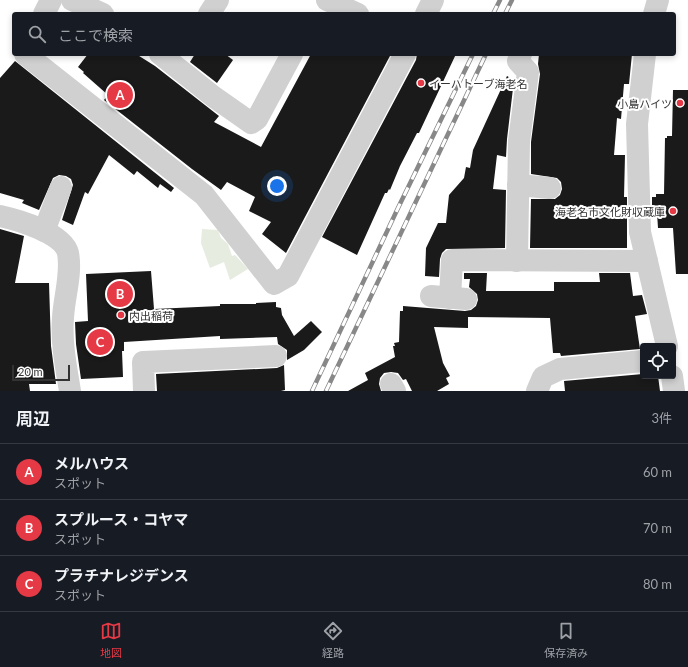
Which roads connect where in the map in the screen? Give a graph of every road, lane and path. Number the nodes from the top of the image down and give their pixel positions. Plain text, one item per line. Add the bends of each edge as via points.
1 (51, 0) edge
2 (72, 0) edge
3 (218, 0) edge
4 (322, 0) edge
5 (327, 0) edge
6 (433, 0) edge
7 (658, 0) edge
8 (45, 12) edge
9 (99, 12) edge
10 (210, 12) edge
11 (315, 12) edge
12 (354, 12) edge
13 (427, 12) edge
14 (655, 12) edge
15 (28, 56) edge
16 (291, 56) edge
17 (404, 56) edge
18 (520, 56) edge
19 (645, 56) edge
20 (172, 58) edge
21 (518, 185) junction
22 (61, 187) dead end
23 (550, 188) dead end
24 (0, 216) edge
25 (44, 231) junction
26 (517, 261) junction
27 (647, 261) junction
28 (449, 298) dead end
29 (666, 343) edge
30 (276, 356) dead end
31 (640, 361) edge
32 (672, 379) edge
33 (70, 391) edge
34 (144, 391) edge
35 (537, 391) edge
36 (674, 391) edge

1 - 8 street
2 - 9 street
3 - 10 street
4 - 11 street
5 - 12 street
6 - 13 street
7 - 14 street
15 - 17 street via 204,195 274,284 288,276
16 - 20 street via 257,119 251,123 214,97
18 - 21 street via 518,61 528,72 519,141
19 - 27 street via 637,124 640,232
21 - 23 street
21 - 26 street
22 - 25 street
24 - 25 street
25 - 33 street via 58,239 67,252 69,267 63,319 64,355
26 - 27 street
26 - 28 street via 452,260
27 - 29 street
30 - 34 street via 143,362
31 - 35 street via 560,369 543,377
32 - 36 street

